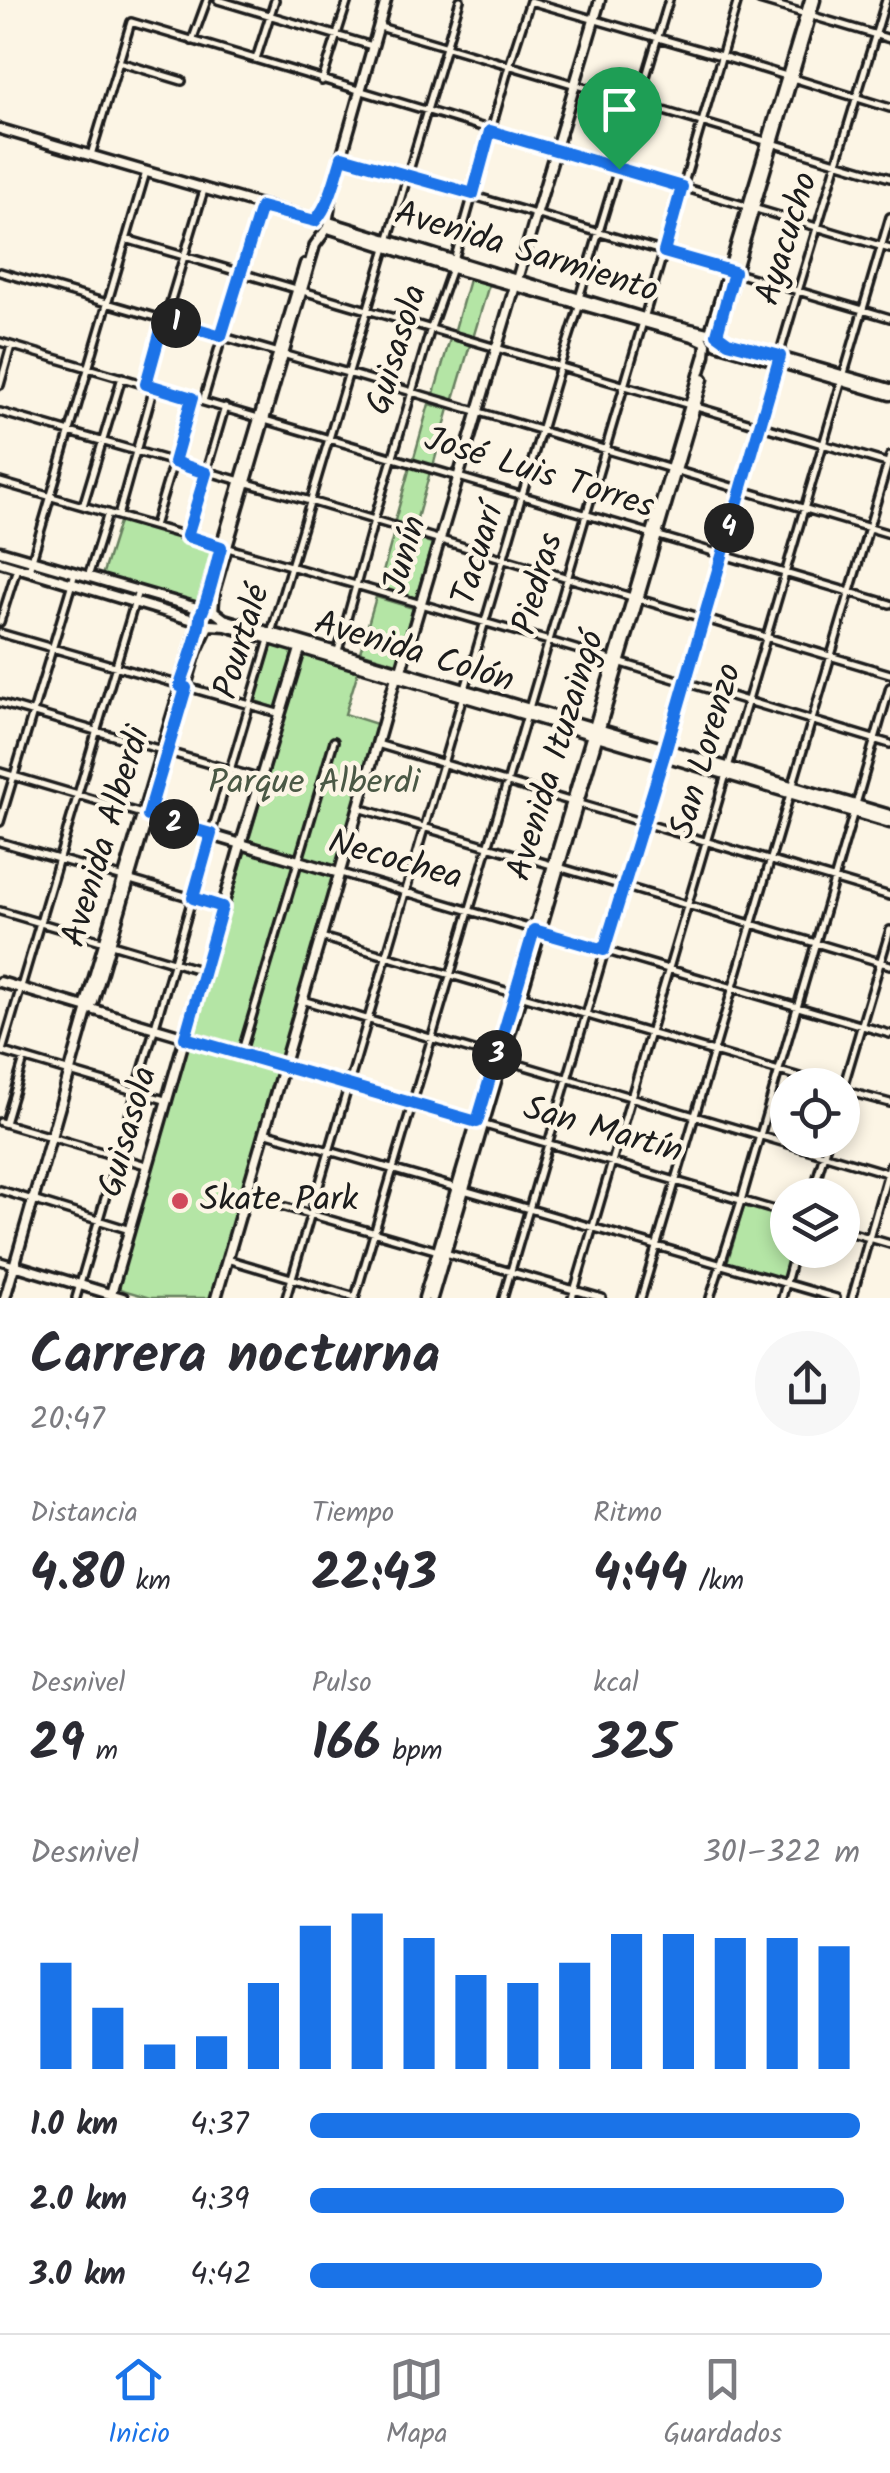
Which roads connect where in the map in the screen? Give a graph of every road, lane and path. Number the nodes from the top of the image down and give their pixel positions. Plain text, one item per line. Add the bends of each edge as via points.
1 (207, 0) edge
2 (218, 0) edge
3 (274, 0) edge
4 (348, 0) edge
5 (386, 0) edge
6 (460, 0) edge
7 (528, 0) edge
8 (600, 0) edge
9 (670, 0) edge
10 (738, 0) edge
11 (759, 0) edge
12 (812, 0) edge
13 (886, 0) edge
14 (544, 2) edge
15 (809, 14) junction
16 (270, 16) junction
17 (595, 18) junction
18 (378, 26) junction
19 (875, 34) junction
20 (336, 36) junction
21 (658, 37) junction
22 (890, 39) edge
23 (192, 41) junction
24 (372, 46) junction
25 (446, 48) junction
26 (721, 56) junction
27 (256, 60) junction
28 (119, 62) junction
29 (508, 66) junction
30 (789, 78) junction
31 (182, 81) dead end
32 (322, 81) junction
33 (574, 86) junction
34 (359, 92) junction
35 (856, 99) junction
36 (638, 104) junction
37 (890, 108) edge
38 (427, 110) junction
39 (701, 124) junction
40 (0, 129) edge
41 (490, 131) junction
42 (770, 143) junction
43 (554, 150) junction
44 (91, 155) junction
45 (342, 157) junction
46 (837, 162) junction
47 (619, 169) junction
48 (146, 172) junction
49 (408, 175) junction
50 (890, 178) edge
51 (682, 187) junction
52 (204, 190) junction
53 (473, 194) junction
54 (261, 207) junction
55 (751, 208) junction
56 (536, 213) junction
57 (890, 217) edge
58 (323, 223) junction
59 (818, 227) junction
60 (600, 233) junction
61 (126, 239) junction
62 (386, 243) junction
63 (881, 247) junction
64 (890, 249) edge
65 (664, 252) junction
66 (183, 255) junction
67 (452, 265) junction
68 (0, 272) edge
69 (241, 272) junction
70 (732, 272) junction
71 (516, 284) junction
72 (300, 290) junction
73 (798, 290) junction
74 (580, 301) junction
75 (108, 303) junction
76 (368, 309) junction
77 (864, 310) junction
78 (890, 318) edge
79 (164, 319) junction
80 (644, 321) junction
81 (431, 328) junction
82 (221, 336) junction
83 (712, 339) junction
84 (0, 342) edge
85 (12, 346) junction
86 (497, 347) junction
87 (281, 354) junction
88 (779, 359) junction
89 (560, 366) junction
90 (88, 368) junction
91 (348, 372) junction
92 (122, 377) junction
93 (843, 378) junction
94 (146, 384) junction
95 (0, 385) edge
96 (624, 385) junction
97 (154, 387) junction
98 (412, 392) junction
99 (890, 392) edge
100 (192, 398) junction
101 (203, 401) junction
102 (692, 405) junction
103 (224, 407) junction
104 (0, 412) edge
105 (477, 412) junction
106 (262, 419) junction
107 (760, 426) junction
108 (542, 431) junction
109 (70, 432) junction
110 (329, 438) junction
111 (102, 442) junction
112 (822, 444) junction
113 (605, 449) junction
114 (135, 451) junction
115 (394, 457) junction
116 (889, 461) edge
117 (174, 462) junction
118 (673, 470) junction
119 (206, 473) junction
120 (458, 476) junction
121 (0, 482) edge
122 (243, 483) junction
123 (741, 490) junction
124 (523, 495) junction
125 (50, 496) junction
126 (310, 501) junction
127 (84, 506) junction
128 (803, 508) junction
129 (108, 513) junction
130 (586, 513) junction
131 (118, 516) junction
132 (374, 520) junction
133 (154, 526) junction
134 (868, 528) junction
135 (890, 534) edge
136 (654, 535) junction
137 (187, 536) junction
138 (439, 540) junction
139 (224, 548) junction
140 (0, 551) edge
141 (721, 554) junction
142 (21, 556) junction
143 (31, 559) junction
144 (504, 560) junction
145 (0, 562) edge
146 (292, 567) junction
147 (18, 568) junction
148 (29, 570) junction
149 (785, 573) junction
150 (73, 578) junction
151 (566, 579) junction
152 (86, 582) junction
153 (356, 587) junction
154 (138, 591) junction
155 (851, 592) junction
156 (635, 600) junction
157 (134, 602) junction
158 (890, 604) edge
159 (420, 606) junction
160 (209, 611) junction
161 (703, 619) junction
162 (0, 622) edge
163 (205, 624) junction
164 (485, 624) junction
165 (0, 633) edge
166 (272, 636) junction
167 (765, 638) junction
168 (549, 641) junction
169 (302, 644) junction
170 (51, 648) junction
171 (337, 655) junction
172 (831, 657) junction
173 (616, 662) junction
174 (116, 667) junction
175 (399, 673) junction
176 (890, 674) edge
177 (684, 682) junction
178 (183, 687) junction
179 (890, 687) edge
180 (465, 694) junction
181 (748, 702) junction
182 (0, 703) edge
183 (250, 706) junction
184 (32, 712) junction
185 (528, 712) junction
186 (282, 715) junction
187 (811, 721) junction
188 (97, 732) junction
189 (596, 732) junction
190 (876, 740) junction
191 (334, 741) dead end
192 (376, 744) junction
193 (890, 744) edge
194 (164, 751) junction
195 (664, 752) junction
196 (444, 763) junction
197 (231, 770) junction
198 (728, 770) junction
199 (0, 772) edge
200 (14, 776) junction
201 (262, 780) junction
202 (508, 781) junction
203 (792, 788) junction
204 (78, 796) junction
205 (575, 801) junction
206 (359, 808) junction
207 (855, 808) junction
208 (890, 814) edge
209 (145, 815) junction
210 (0, 822) edge
211 (642, 822) junction
212 (890, 823) edge
213 (424, 827) junction
214 (211, 834) junction
215 (707, 840) junction
216 (0, 842) edge
217 (241, 843) junction
218 (489, 846) junction
219 (59, 859) junction
220 (771, 860) junction
221 (298, 861) junction
222 (556, 866) junction
223 (340, 873) junction
224 (126, 878) junction
225 (835, 880) junction
226 (623, 886) junction
227 (407, 892) junction
228 (890, 896) edge
229 (193, 898) junction
230 (688, 904) junction
231 (222, 907) junction
232 (470, 911) junction
233 (0, 912) edge
234 (40, 923) junction
235 (752, 924) junction
236 (890, 930) edge
237 (538, 931) junction
238 (321, 937) junction
239 (815, 942) junction
240 (107, 943) junction
241 (604, 950) junction
242 (386, 956) junction
243 (881, 962) junction
244 (174, 963) junction
245 (890, 964) edge
246 (668, 968) junction
247 (205, 972) junction
248 (451, 975) junction
249 (0, 982) edge
250 (20, 988) junction
251 (732, 989) junction
252 (518, 994) junction
253 (302, 1000) junction
254 (88, 1008) junction
255 (797, 1008) junction
256 (586, 1014) junction
257 (368, 1021) junction
258 (863, 1026) junction
259 (155, 1028) junction
260 (650, 1033) junction
261 (890, 1034) edge
262 (185, 1038) junction
263 (432, 1039) junction
264 (1, 1051) edge
265 (713, 1052) junction
266 (241, 1054) junction
267 (24, 1059) junction
268 (499, 1059) junction
269 (284, 1066) junction
270 (779, 1068) edge
271 (850, 1068) edge
272 (770, 1069) edge
273 (70, 1072) junction
274 (567, 1080) junction
275 (349, 1085) junction
276 (136, 1091) junction
277 (860, 1095) edge
278 (770, 1097) edge
279 (631, 1098) junction
280 (168, 1101) junction
281 (412, 1104) junction
282 (890, 1104) edge
283 (694, 1117) junction
284 (2, 1123) edge
285 (480, 1123) junction
286 (264, 1132) junction
287 (51, 1136) junction
288 (758, 1136) junction
289 (770, 1140) edge
290 (548, 1143) junction
291 (330, 1150) junction
292 (116, 1156) junction
293 (833, 1158) edge
294 (611, 1162) junction
295 (890, 1165) edge
296 (149, 1166) junction
297 (394, 1168) junction
298 (889, 1174) edge
299 (675, 1181) junction
300 (460, 1188) junction
301 (0, 1190) edge
302 (244, 1195) junction
303 (33, 1200) junction
304 (741, 1200) junction
305 (528, 1208) junction
306 (770, 1209) edge
307 (310, 1214) junction
308 (99, 1220) junction
309 (592, 1226) junction
310 (130, 1230) junction
311 (374, 1232) junction
312 (860, 1235) edge
313 (869, 1237) junction
314 (890, 1244) edge
315 (656, 1245) junction
316 (442, 1251) junction
317 (226, 1259) junction
318 (0, 1261) edge
319 (14, 1265) junction
320 (720, 1265) junction
321 (791, 1268) edge
322 (511, 1271) junction
323 (292, 1279) junction
324 (786, 1283) junction
325 (80, 1286) junction
326 (574, 1290) junction
327 (111, 1294) junction
328 (4, 1298) edge
329 (76, 1298) edge
330 (123, 1298) edge
331 (216, 1298) edge
332 (286, 1298) edge
333 (356, 1298) edge
334 (428, 1298) edge
335 (503, 1298) edge
336 (572, 1298) edge
337 (602, 1298) edge
338 (641, 1298) edge
339 (710, 1298) edge
340 (782, 1298) edge
341 (836, 1298) edge
342 (852, 1298) edge

1 - 23 street
2 - 16 street
3 - 16 street
4 - 20 street
5 - 18 main road
6 - 25 street, Pourtalé
7 - 14 street
7 - 29 street, Guisasola
8 - 17 main road, Junín
9 - 21 street, Tacuarí
10 - 26 street, Piedras
11 - 15 street
12 - 15 main road, Avenida Ituzaingó
13 - 19 street, Ayacucho
14 - 17 street
15 - 19 street
15 - 30 main road, Avenida Ituzaingó
16 - 20 street
16 - 27 street
17 - 21 street
17 - 33 main road, Junín
18 - 24 main road
18 - 25 street
19 - 22 street
19 - 35 street, Ayacucho
20 - 24 street
20 - 32 street
21 - 26 street
21 - 36 street, Tacuarí
23 - 27 street
23 - 28 street via 130,22
24 - 34 main road
25 - 29 street
25 - 38 street, Pourtalé
26 - 30 street
26 - 39 street, Piedras
27 - 32 street
28 - 31 street
28 - 44 street
29 - 33 street
29 - 41 street, Guisasola
30 - 35 street
30 - 42 main road, Avenida Ituzaingó
32 - 34 street
33 - 36 street
33 - 43 main road, Junín
34 - 38 street
34 - 45 main road
35 - 37 street
35 - 46 street, Ayacucho
36 - 39 street
36 - 47 street, Tacuarí
38 - 41 street
38 - 49 street, Pourtalé
39 - 42 street
39 - 51 street, Piedras
40 - 44 main road, Avenida Sarmiento
41 - 43 street
41 - 53 street, Guisasola
42 - 46 street
42 - 55 main road, Avenida Ituzaingó
43 - 47 street
43 - 56 main road, Junín
44 - 48 main road, Avenida Sarmiento
45 - 49 street
45 - 58 main road
46 - 50 street
46 - 59 street, Ayacucho
47 - 51 street
47 - 60 street, Tacuarí
48 - 52 main road, Avenida Sarmiento
48 - 61 street
49 - 53 street
49 - 62 street, Pourtalé
51 - 55 street
51 - 65 street, Piedras
52 - 54 main road, Avenida Sarmiento
52 - 66 street
53 - 56 street
53 - 67 street, Guisasola
54 - 58 main road, Avenida Sarmiento
54 - 69 street
55 - 59 street
55 - 70 main road, Avenida Ituzaingó
56 - 60 street
56 - 71 main road, Junín
57 - 63 street, San Lorenzo
58 - 62 main road, Avenida Sarmiento
58 - 72 main road
59 - 63 street
59 - 73 street, Ayacucho
60 - 65 street
60 - 74 street, Tacuarí
61 - 66 street
61 - 75 street
62 - 67 main road, Avenida Sarmiento
62 - 76 street, Pourtalé
63 - 64 street
63 - 77 street, San Lorenzo
65 - 70 street
65 - 80 street, Piedras
66 - 69 street
66 - 79 street
67 - 71 main road, Avenida Sarmiento
67 - 81 street, Guisasola
68 - 75 street
69 - 72 street
69 - 82 street
70 - 73 street
70 - 83 main road, Avenida Ituzaingó
71 - 74 main road, Avenida Sarmiento
71 - 86 main road, Junín
72 - 76 street
72 - 87 main road
73 - 77 street
73 - 88 street, Ayacucho
74 - 80 main road, Avenida Sarmiento
74 - 89 street, Tacuarí
75 - 79 street
75 - 90 street
76 - 81 street
76 - 91 street, Pourtalé
77 - 78 street
77 - 93 street, San Lorenzo
79 - 82 street
79 - 94 street
80 - 83 main road, Avenida Sarmiento
80 - 96 street, Piedras
81 - 86 street
81 - 98 street, Guisasola
82 - 87 street
82 - 101 street
83 - 88 main road, Avenida Sarmiento
83 - 102 main road, Avenida Ituzaingó
84 - 85 street, José Luis Torres
85 - 90 street, José Luis Torres
85 - 95 street
86 - 89 street
86 - 105 main road, Junín
87 - 91 street
87 - 106 main road
88 - 93 main road, Avenida Sarmiento
88 - 107 street, Ayacucho
89 - 96 street
89 - 108 street, Tacuarí
90 - 92 street, José Luis Torres
90 - 109 street
91 - 98 street
91 - 110 street, Pourtalé
92 - 94 street, José Luis Torres
92 - 111 street
93 - 99 main road, Avenida Sarmiento
93 - 112 street, San Lorenzo
94 - 97 street, José Luis Torres
96 - 102 street
96 - 113 street, Piedras
97 - 100 street, José Luis Torres
97 - 114 street
98 - 105 street
98 - 115 street, Guisasola
100 - 101 street, José Luis Torres
100 - 117 street
101 - 103 street, José Luis Torres
102 - 107 street
102 - 118 main road, Avenida Ituzaingó
103 - 106 street, José Luis Torres
103 - 119 street
104 - 109 street
105 - 108 street
105 - 120 main road, Junín
106 - 110 street, José Luis Torres
106 - 122 main road
107 - 112 street
107 - 123 street, Ayacucho
108 - 113 street
108 - 124 street, Tacuarí
109 - 111 street
109 - 125 street
110 - 115 street, José Luis Torres
110 - 126 street, Pourtalé
111 - 114 street
111 - 127 street
112 - 116 street
112 - 128 street, San Lorenzo
113 - 118 street
113 - 130 street, Piedras
114 - 117 street
114 - 131 street
115 - 120 street, José Luis Torres
115 - 132 street, Guisasola
116 - 134 street
117 - 119 street
117 - 133 street
118 - 123 street
118 - 136 main road, Avenida Ituzaingó
119 - 122 street
119 - 137 street
120 - 124 street, José Luis Torres
120 - 138 main road, Junín
121 - 125 street
122 - 126 street
122 - 139 main road
123 - 128 street
123 - 141 street, Ayacucho
124 - 130 street, José Luis Torres
124 - 144 street, Tacuarí
125 - 127 street
125 - 143 street
126 - 132 street
126 - 146 street, Pourtalé
127 - 129 street
128 - 134 street
128 - 149 street, San Lorenzo
129 - 131 street
129 - 152 street
130 - 136 street, José Luis Torres
130 - 151 street, Piedras
131 - 133 street
132 - 138 street
132 - 153 street, Guisasola
133 - 137 street
134 - 135 street
134 - 155 street
136 - 141 street, José Luis Torres
136 - 156 main road, Avenida Ituzaingó
137 - 139 street
138 - 144 street
138 - 159 main road, Junín
139 - 146 street
139 - 160 main road via 206,597
140 - 142 main road, Avenida Colón
141 - 149 street, José Luis Torres
141 - 161 street, Ayacucho
142 - 143 main road, Avenida Colón
142 - 147 street
143 - 148 street
143 - 150 main road, Avenida Colón
144 - 151 street
144 - 164 street, Tacuarí
145 - 147 main road, Avenida Colón
146 - 153 street
146 - 166 street, Pourtalé
147 - 148 main road, Avenida Colón
147 - 162 street
148 - 150 main road, Avenida Colón
149 - 155 street, José Luis Torres
149 - 167 street, San Lorenzo
150 - 152 main road, Avenida Colón
150 - 170 street
151 - 156 street
151 - 168 street, Piedras
152 - 154 main road, Avenida Colón
152 - 157 main road, Avenida Colón
153 - 159 street
153 - 171 street, Guisasola
154 - 157 street
154 - 160 main road, Avenida Colón
155 - 158 street, José Luis Torres
155 - 172 street
156 - 161 street
156 - 173 main road, Avenida Ituzaingó
157 - 163 main road, Avenida Colón
157 - 174 street
159 - 164 street
159 - 175 main road, Junín
160 - 163 main road, Avenida Alberdi
160 - 166 main road, Avenida Colón
161 - 167 street
161 - 177 street, Ayacucho
163 - 166 main road, Avenida Colón
163 - 178 main road, Avenida Alberdi via 196,633
164 - 168 street
164 - 180 street, Tacuarí
165 - 170 street
166 - 169 main road, Avenida Colón
166 - 183 street, Pourtalé
167 - 172 street
167 - 181 street, San Lorenzo
168 - 173 street
168 - 185 street, Piedras
169 - 171 main road, Avenida Colón
169 - 186 main road, Guisasola
170 - 174 street
170 - 184 street
171 - 175 main road, Avenida Colón
172 - 176 street
172 - 187 street
173 - 177 street
173 - 189 main road, Avenida Ituzaingó
174 - 178 street
174 - 188 street
175 - 180 main road, Avenida Colón
175 - 192 main road, Junín
177 - 181 street
177 - 195 street, Ayacucho
178 - 183 street
178 - 194 main road, Avenida Alberdi
179 - 190 street
180 - 185 main road, Avenida Colón
180 - 196 street, Tacuarí
181 - 187 street
181 - 198 street, San Lorenzo
182 - 184 street
183 - 186 street
183 - 197 street, Pourtalé
184 - 188 street
184 - 200 street
185 - 189 main road, Avenida Colón
185 - 202 street, Piedras
186 - 201 main road, Guisasola
187 - 190 street
187 - 203 street
188 - 194 street
188 - 204 street
189 - 195 main road, Avenida Colón
189 - 205 main road, Avenida Ituzaingó
190 - 193 street
190 - 207 street
191 - 221 street
192 - 196 street
192 - 206 main road, Junín
194 - 197 street
194 - 209 main road, Avenida Alberdi
195 - 198 main road, Avenida Colón
195 - 211 street, Ayacucho
196 - 202 street
196 - 213 street, Tacuarí
197 - 201 street
197 - 214 street, Pourtalé
198 - 203 main road, Avenida Colón
198 - 215 street, San Lorenzo
199 - 200 street, Necochea
200 - 204 street, Necochea
200 - 210 street
201 - 217 main road, Guisasola
202 - 205 street
202 - 218 street, Piedras
203 - 207 main road, Avenida Colón
203 - 220 street
204 - 209 street, Necochea
204 - 219 street
205 - 211 street
205 - 222 main road, Avenida Ituzaingó
206 - 213 street
206 - 223 main road, Junín
207 - 208 main road, Avenida Colón
207 - 212 main road, Avenida Colón
207 - 225 street
209 - 214 main road, Necochea
209 - 224 main road, Avenida Alberdi
211 - 215 street
211 - 226 street, Ayacucho
213 - 218 street
213 - 227 street, Tacuarí
214 - 217 main road, Necochea
214 - 229 street, Pourtalé
215 - 220 street
215 - 230 street, San Lorenzo
216 - 219 street
217 - 221 main road, Necochea
217 - 231 main road, Guisasola
218 - 222 street
218 - 232 street, Piedras
219 - 224 street
219 - 234 street
220 - 225 street
220 - 235 street
221 - 223 main road, Necochea
221 - 266 street
222 - 226 street
222 - 237 main road, Avenida Ituzaingó
223 - 227 street, Necochea
223 - 238 main road, Junín
224 - 229 street
224 - 240 main road, Avenida Alberdi
225 - 228 street
225 - 239 street
226 - 230 street
226 - 241 street, Ayacucho
227 - 232 street, Necochea
227 - 242 street, Tacuarí
229 - 231 street
229 - 244 street, Pourtalé
230 - 235 street
230 - 246 street, San Lorenzo
231 - 247 main road, Guisasola
232 - 237 street, Necochea
232 - 248 street, Piedras
233 - 234 street
234 - 240 street
234 - 250 street
235 - 239 street
235 - 251 street
236 - 243 street
237 - 241 street, Necochea
237 - 252 main road, Avenida Ituzaingó
238 - 242 street
238 - 253 main road, Junín
239 - 243 street
239 - 255 street
240 - 244 street
240 - 254 main road, Avenida Alberdi
241 - 246 street, Necochea
241 - 256 street, Ayacucho
242 - 248 street
242 - 257 street, Tacuarí
243 - 245 street
243 - 258 street
244 - 247 street
244 - 259 street, Pourtalé
246 - 251 street, Necochea
246 - 260 street, San Lorenzo
247 - 262 main road, Guisasola
248 - 252 street
248 - 263 street, Piedras
249 - 250 main road, San Martín
250 - 254 main road, San Martín
250 - 264 street
251 - 255 street, Necochea
251 - 265 street
252 - 256 street
252 - 268 main road, Avenida Ituzaingó
253 - 257 street
253 - 269 main road, Junín
254 - 259 main road, San Martín
254 - 273 main road, Avenida Alberdi
255 - 258 street, Necochea
255 - 270 street
256 - 260 street
256 - 274 street, Ayacucho
257 - 263 street
257 - 275 street, Tacuarí
258 - 261 street, Necochea
258 - 271 street
259 - 262 main road, San Martín
259 - 276 street, Pourtalé
260 - 265 street
260 - 279 street, San Lorenzo
262 - 266 main road, San Martín
262 - 280 main road, Guisasola
263 - 268 street
263 - 281 street, Piedras
264 - 267 street
265 - 272 street
265 - 283 street
266 - 269 main road, San Martín
267 - 273 street
267 - 284 street
268 - 274 street
268 - 285 main road, Avenida Ituzaingó
269 - 275 street, San Martín
269 - 286 main road, Junín
273 - 276 street
273 - 287 main road, Avenida Alberdi
274 - 279 street
274 - 290 street, Ayacucho
275 - 281 street, San Martín
275 - 291 street, Tacuarí
276 - 280 street
276 - 292 street, Pourtalé
277 - 282 street
278 - 288 street
279 - 283 street
279 - 294 street, San Lorenzo
280 - 296 main road, Guisasola
281 - 285 street, San Martín
281 - 297 street, Piedras
283 - 288 street
283 - 299 street
284 - 287 street
285 - 290 street, San Martín
285 - 300 main road, Avenida Ituzaingó
286 - 291 street
286 - 302 main road, Junín
287 - 292 street
287 - 303 main road, Avenida Alberdi
288 - 289 street
288 - 304 street
290 - 294 street, San Martín
290 - 305 street, Ayacucho
291 - 297 street
291 - 307 street, Tacuarí
292 - 296 street
292 - 308 street, Pourtalé
293 - 298 street
294 - 299 street, San Martín
294 - 309 street, San Lorenzo
295 - 298 street
296 - 310 main road, Guisasola
297 - 300 street
297 - 311 street, Piedras
298 - 313 street
299 - 304 street, San Martín
299 - 315 street
300 - 305 street
300 - 316 main road, Avenida Ituzaingó
301 - 303 street
302 - 307 street
302 - 317 main road, Junín
303 - 308 street
303 - 319 main road, Avenida Alberdi
304 - 306 street, San Martín
304 - 320 street
305 - 309 street
305 - 322 street, Ayacucho
307 - 311 street
307 - 323 street, Tacuarí
308 - 310 street
308 - 325 street, Pourtalé
309 - 315 street
309 - 326 street, San Lorenzo
310 - 327 main road, Guisasola
311 - 316 street
311 - 333 street, Piedras
312 - 313 street
313 - 314 street
313 - 342 street
315 - 320 street
315 - 338 street
316 - 322 street
316 - 334 main road, Avenida Ituzaingó
317 - 323 street
317 - 331 main road, Junín
318 - 319 street
319 - 325 main road
319 - 328 main road, Avenida Alberdi
320 - 324 street
320 - 339 street
321 - 324 street
322 - 326 street
322 - 335 street, Ayacucho
323 - 332 street, Tacuarí
323 - 333 street
324 - 340 street
324 - 341 street
325 - 327 main road
325 - 329 street, Pourtalé
326 - 336 street, San Lorenzo
326 - 337 street
327 - 330 main road

